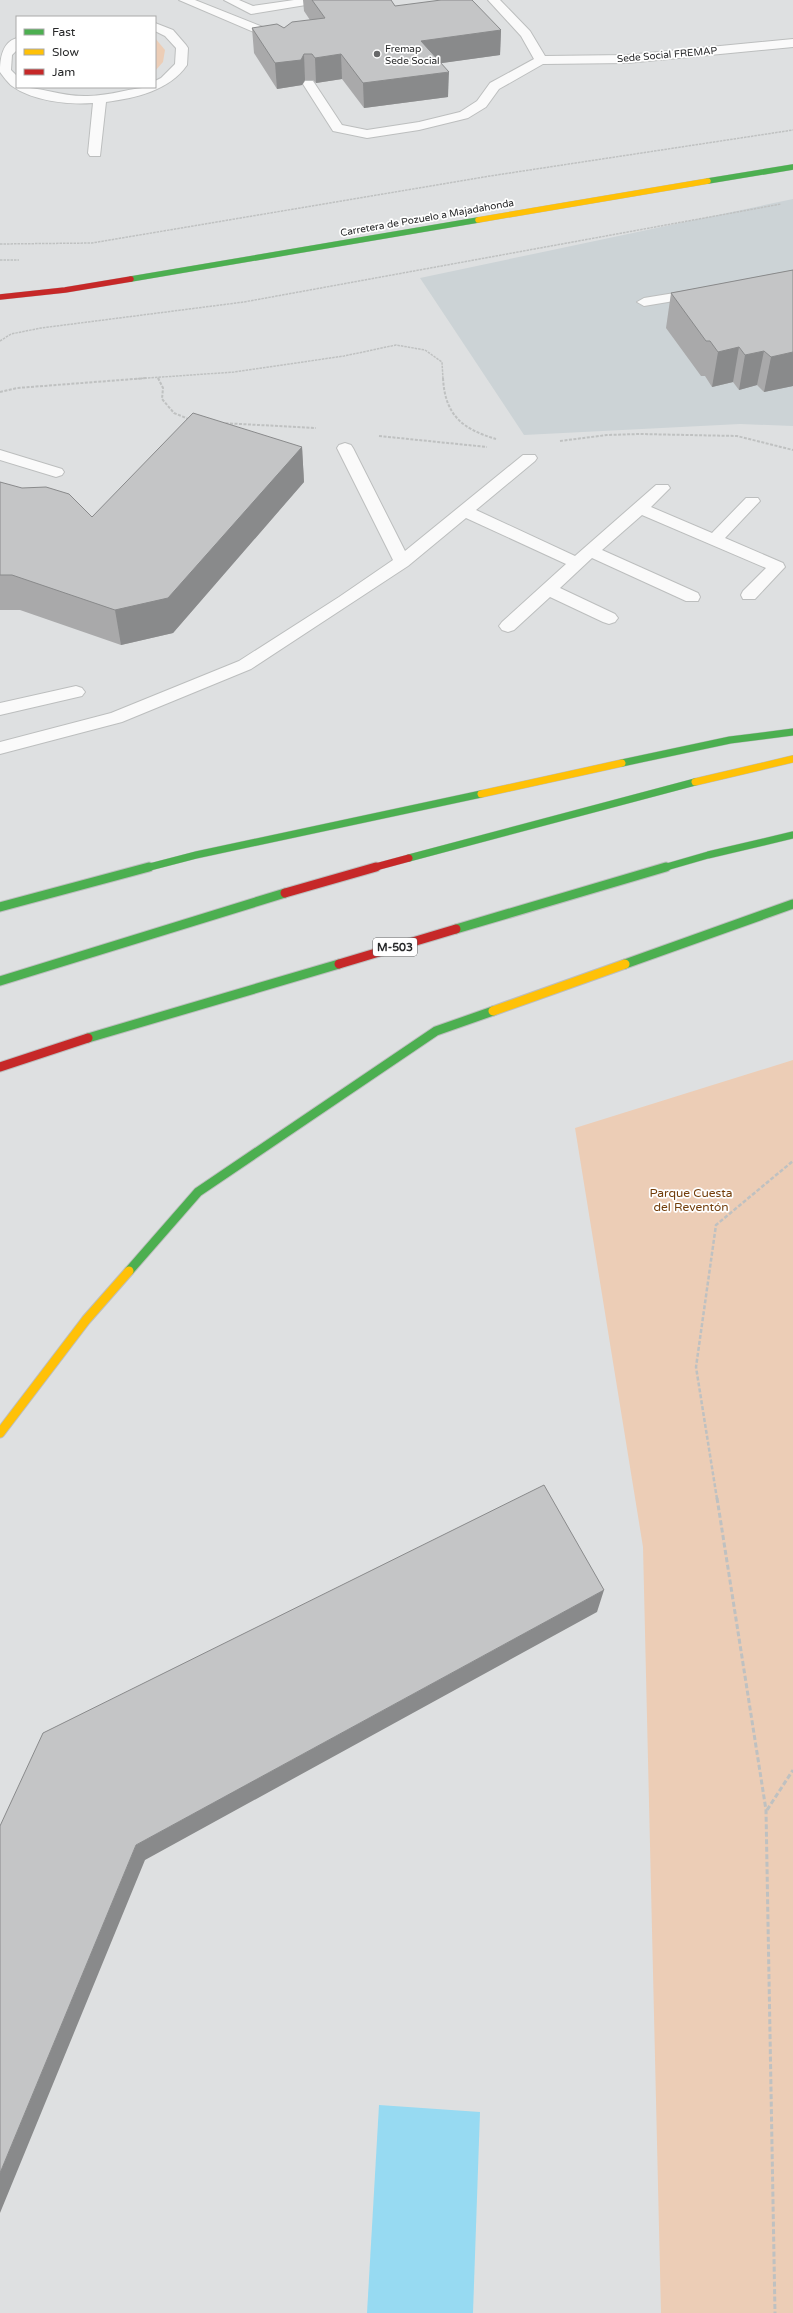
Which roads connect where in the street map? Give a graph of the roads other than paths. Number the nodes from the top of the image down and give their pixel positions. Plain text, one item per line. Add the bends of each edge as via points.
1 (185, 0) edge
2 (230, 0) edge
3 (318, 0) edge
4 (494, 0) edge
5 (251, 10) junction
6 (156, 27) edge
7 (274, 36) junction
8 (13, 40) edge
9 (793, 43) edge
10 (286, 48) edge
11 (541, 60) junction
12 (156, 84) edge
13 (309, 84) edge
14 (13, 85) edge
15 (26, 88) edge
16 (148, 88) edge
17 (100, 99) junction
18 (95, 153) dead end
19 (793, 167) edge
20 (65, 290) junction
21 (715, 290) edge
22 (0, 297) edge
23 (644, 302) dead end
24 (0, 307) edge
25 (345, 448) dead end
26 (0, 454) edge
27 (529, 458) dead end
28 (56, 472) dead end
29 (662, 488) dead end
30 (752, 501) dead end
31 (640, 508) junction
32 (465, 512) junction
33 (715, 540) junction
34 (590, 551) junction
35 (402, 562) junction
36 (577, 563) junction
37 (548, 590) junction
38 (749, 595) dead end
39 (692, 597) dead end
40 (609, 618) dead end
41 (508, 626) dead end
42 (76, 692) dead end
43 (0, 709) edge
44 (793, 732) edge
45 (0, 748) edge
46 (793, 759) edge
47 (793, 835) edge
48 (793, 904) edge
49 (0, 907) edge
50 (0, 981) edge
51 (0, 1067) edge
52 (0, 1433) edge

1 - 7 street
2 - 5 street
3 - 5 street
4 - 11 street via 526,34
5 - 7 street
6 - 12 street via 169,33 182,48 181,65
7 - 10 street
8 - 14 street via 6,55 5,70
9 - 11 street, Sede Social FREMAP via 627,59
11 - 13 street via 494,86 482,104 464,115 419,126 368,134 338,128
15 - 17 street via 53,97
16 - 17 street via 136,93
17 - 18 street
19 - 20 main road, Carretera de Pozuelo a Majadahonda
20 - 22 main road, Carretera de Pozuelo a Majadahonda
20 - 24 main road, Carretera de Pozuelo a Majadahonda
21 - 23 street
25 - 35 street
26 - 28 street
27 - 32 street
29 - 31 street
30 - 33 street
31 - 33 street
31 - 34 street
32 - 35 street
32 - 36 street
33 - 38 street via 777,567
34 - 36 street
34 - 39 street
35 - 45 street via 245,665 116,718
36 - 37 street
37 - 40 street
37 - 41 street
42 - 43 street
44 - 49 main road via 730,740 203,854
46 - 50 main road via 654,791 315,884
47 - 51 main road, M-503 via 708,855 79,1041
48 - 52 main road via 436,1031 198,1192 86,1320

